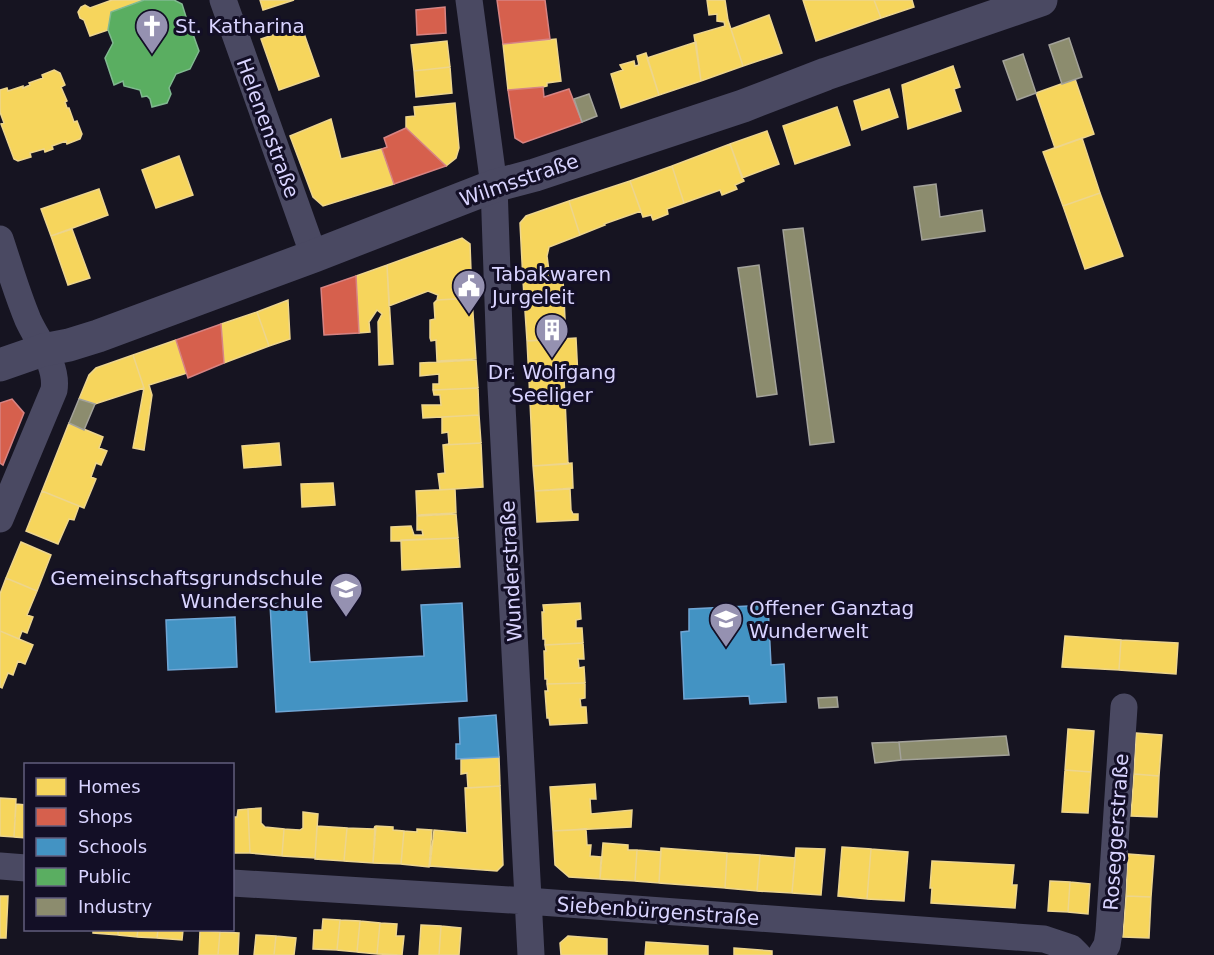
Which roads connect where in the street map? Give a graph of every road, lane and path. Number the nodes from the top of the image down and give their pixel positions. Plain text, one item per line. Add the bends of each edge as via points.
1 (223, 0) edge
2 (469, 0) edge
3 (1041, 0) edge
4 (494, 186) junction
5 (0, 239) edge
6 (314, 256) junction
7 (43, 350) junction
8 (0, 365) edge
9 (0, 519) edge
10 (1124, 707) dead end
11 (0, 866) edge
12 (24, 868) edge
13 (234, 883) edge
14 (527, 901) junction
15 (531, 955) edge
16 (1078, 955) edge
17 (1101, 955) edge

1 - 6 street, Helenenstraße
2 - 4 street, Wunderstraße
3 - 4 street, Wilmsstraße via 743,106
4 - 6 street, Wilmsstraße
4 - 14 street, Wunderstraße
5 - 7 street via 28,320
6 - 7 street, Wilmsstraße via 98,336
7 - 8 street, Wilmsstraße
7 - 9 street via 54,375 54,390
10 - 17 street, Roseggerstraße via 1109,932
11 - 12 street
13 - 14 street, Siebenbürgenstraße
14 - 15 street, Wunderstraße
14 - 16 street, Siebenbürgenstraße via 1044,939 1064,945

